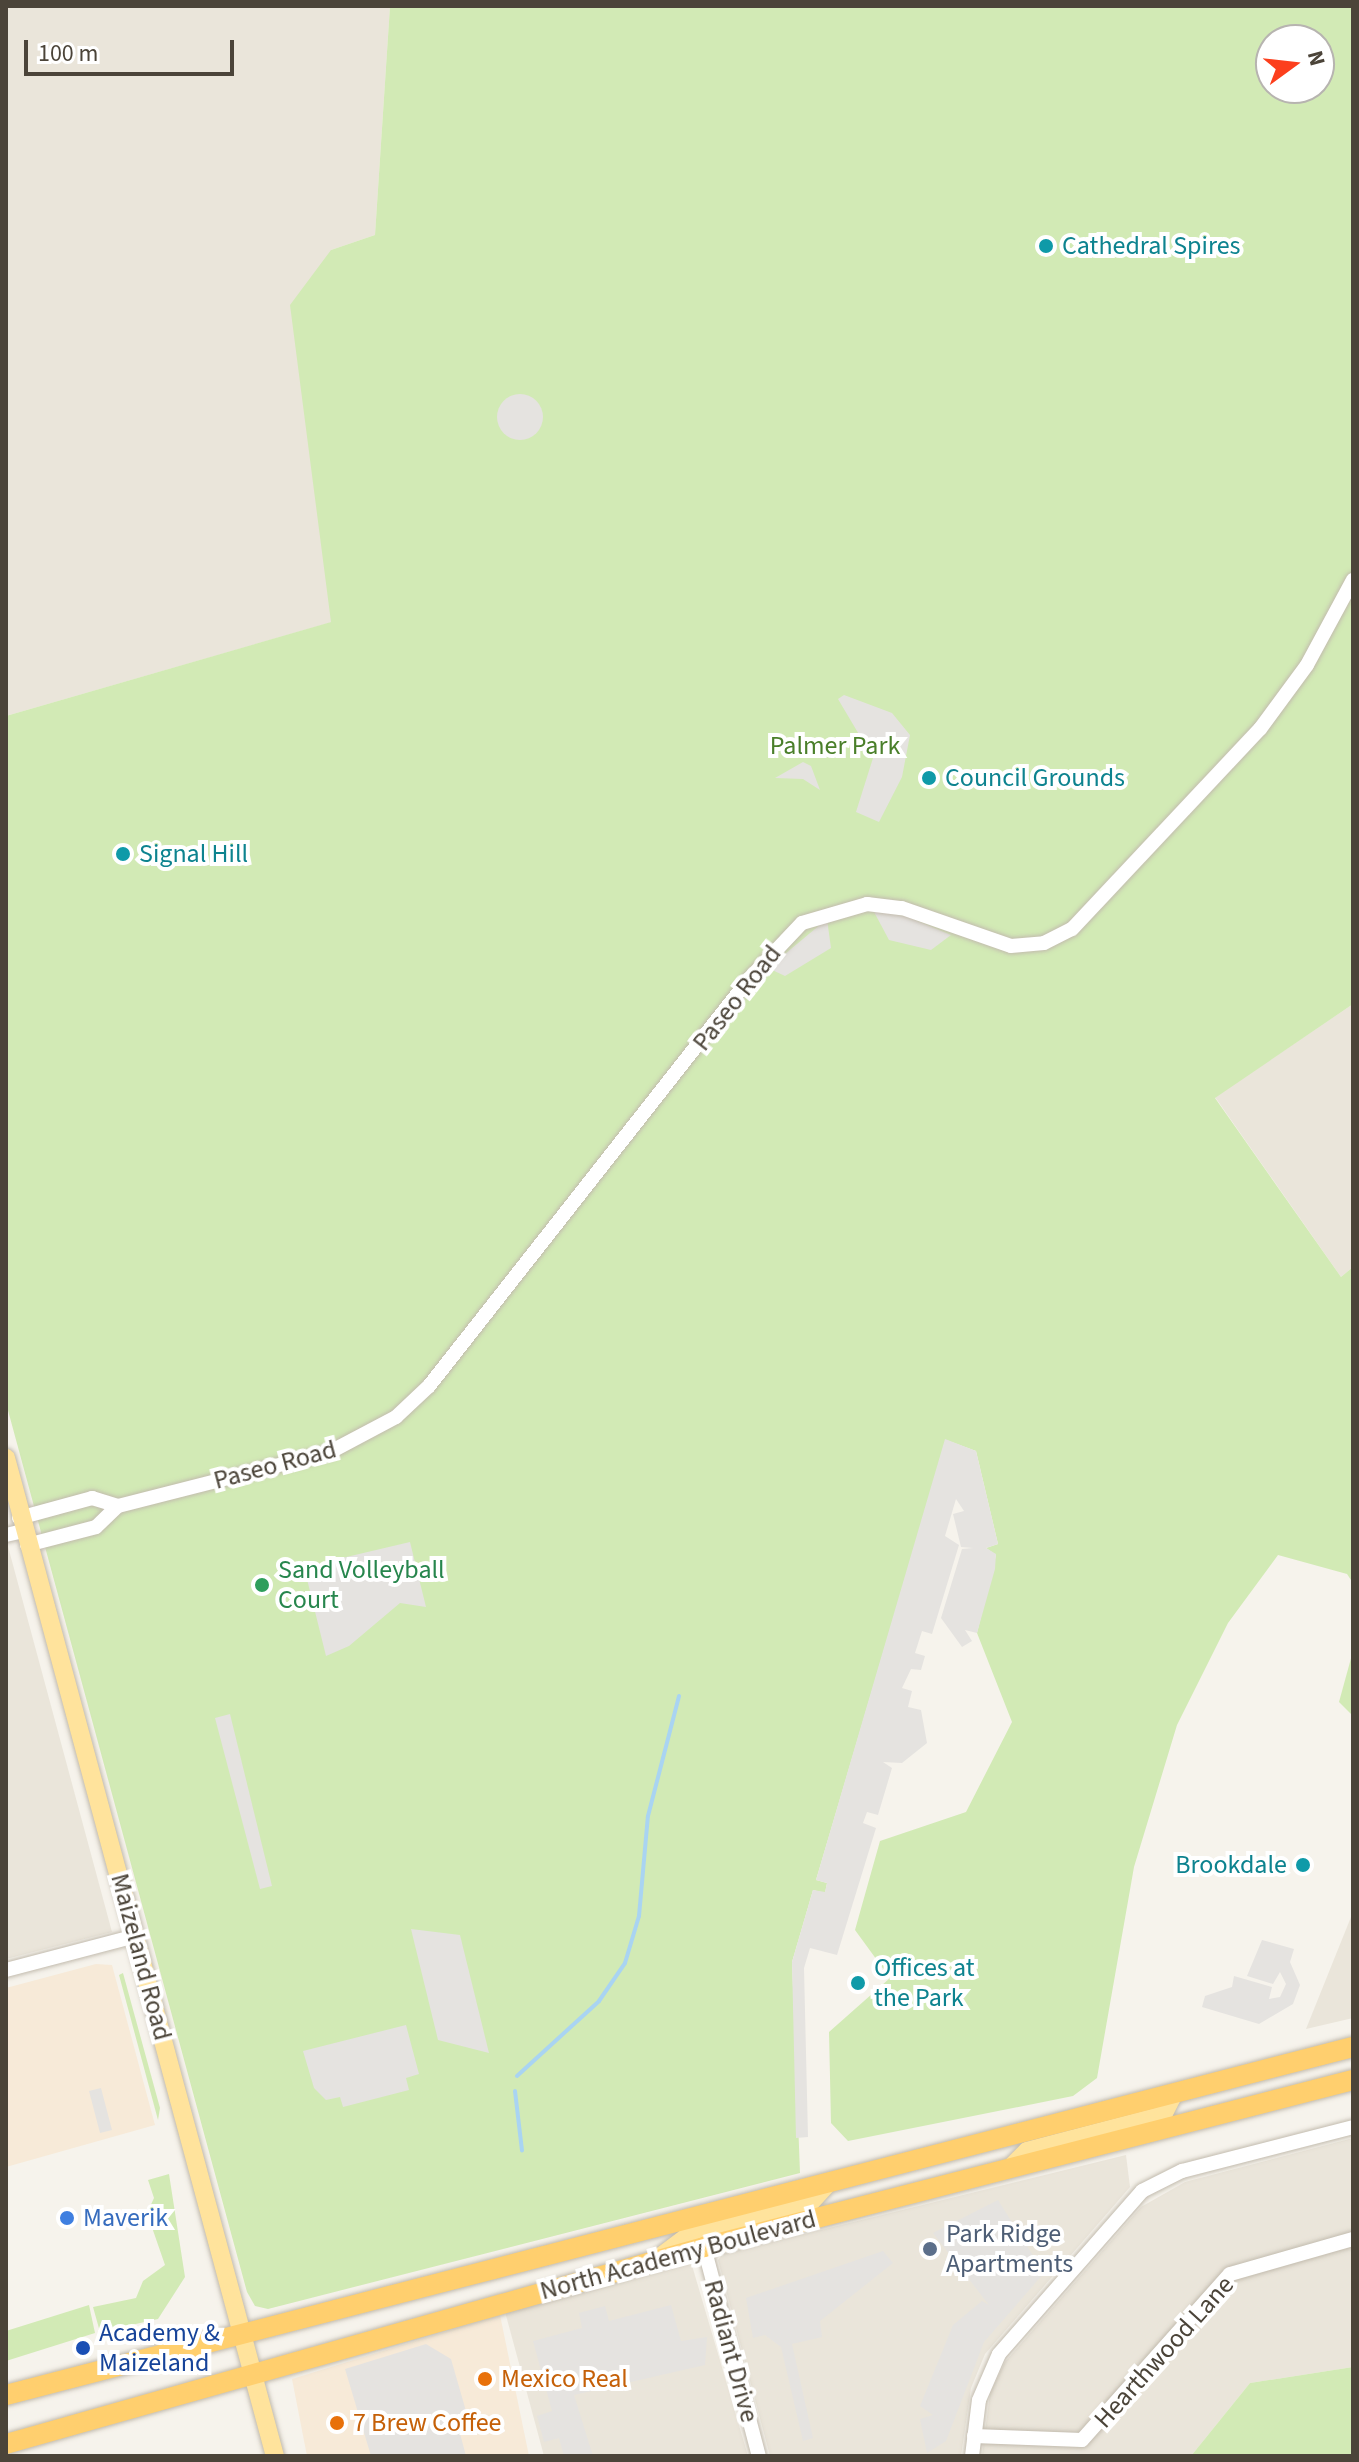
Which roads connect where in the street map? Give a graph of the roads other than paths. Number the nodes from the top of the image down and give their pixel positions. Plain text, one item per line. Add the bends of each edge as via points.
1 (1353, 580) edge
2 (6, 1458) edge
3 (118, 1506) junction
4 (19, 1532) edge
5 (136, 1936) junction
6 (6, 1970) edge
7 (1353, 2047) edge
8 (1353, 2080) edge
9 (1173, 2095) junction
10 (1353, 2127) edge
11 (1009, 2169) junction
12 (826, 2186) junction
13 (1353, 2239) edge
14 (704, 2247) junction
15 (656, 2260) junction
16 (241, 2336) junction
17 (252, 2371) junction
18 (6, 2395) edge
19 (974, 2436) junction
20 (6, 2444) edge
21 (275, 2456) edge
22 (759, 2456) edge
23 (972, 2456) edge

1 - 3 street, Paseo Road via 1307,665 1260,729 1072,929 1044,943 1011,946 902,908 867,904 802,923 749,979 429,1386 396,1417 330,1452
2 - 4 main road, Maizeland Road
3 - 4 street, Paseo Road via 96,1527
3 - 4 street, Paseo Road via 92,1498
4 - 5 main road, Maizeland Road
5 - 6 street
5 - 16 main road, Maizeland Road
7 - 9 highway, North Academy Boulevard
8 - 11 highway, North Academy Boulevard
9 - 11 main road via 1163,2115 1027,2151
9 - 12 highway, North Academy Boulevard
10 - 19 street via 1182,2171 1142,2191 999,2354
11 - 14 highway, North Academy Boulevard
12 - 15 main road via 808,2205 686,2237
12 - 16 highway, North Academy Boulevard
13 - 19 street, Hearthwood Lane via 1230,2274 1082,2440
14 - 15 highway, North Academy Boulevard
14 - 22 street, Radiant Drive
15 - 17 highway, North Academy Boulevard
16 - 17 main road, Maizeland Road
16 - 18 highway, North Academy Boulevard
17 - 20 highway, North Academy Boulevard
17 - 21 main road, Maizeland Road
19 - 23 street

